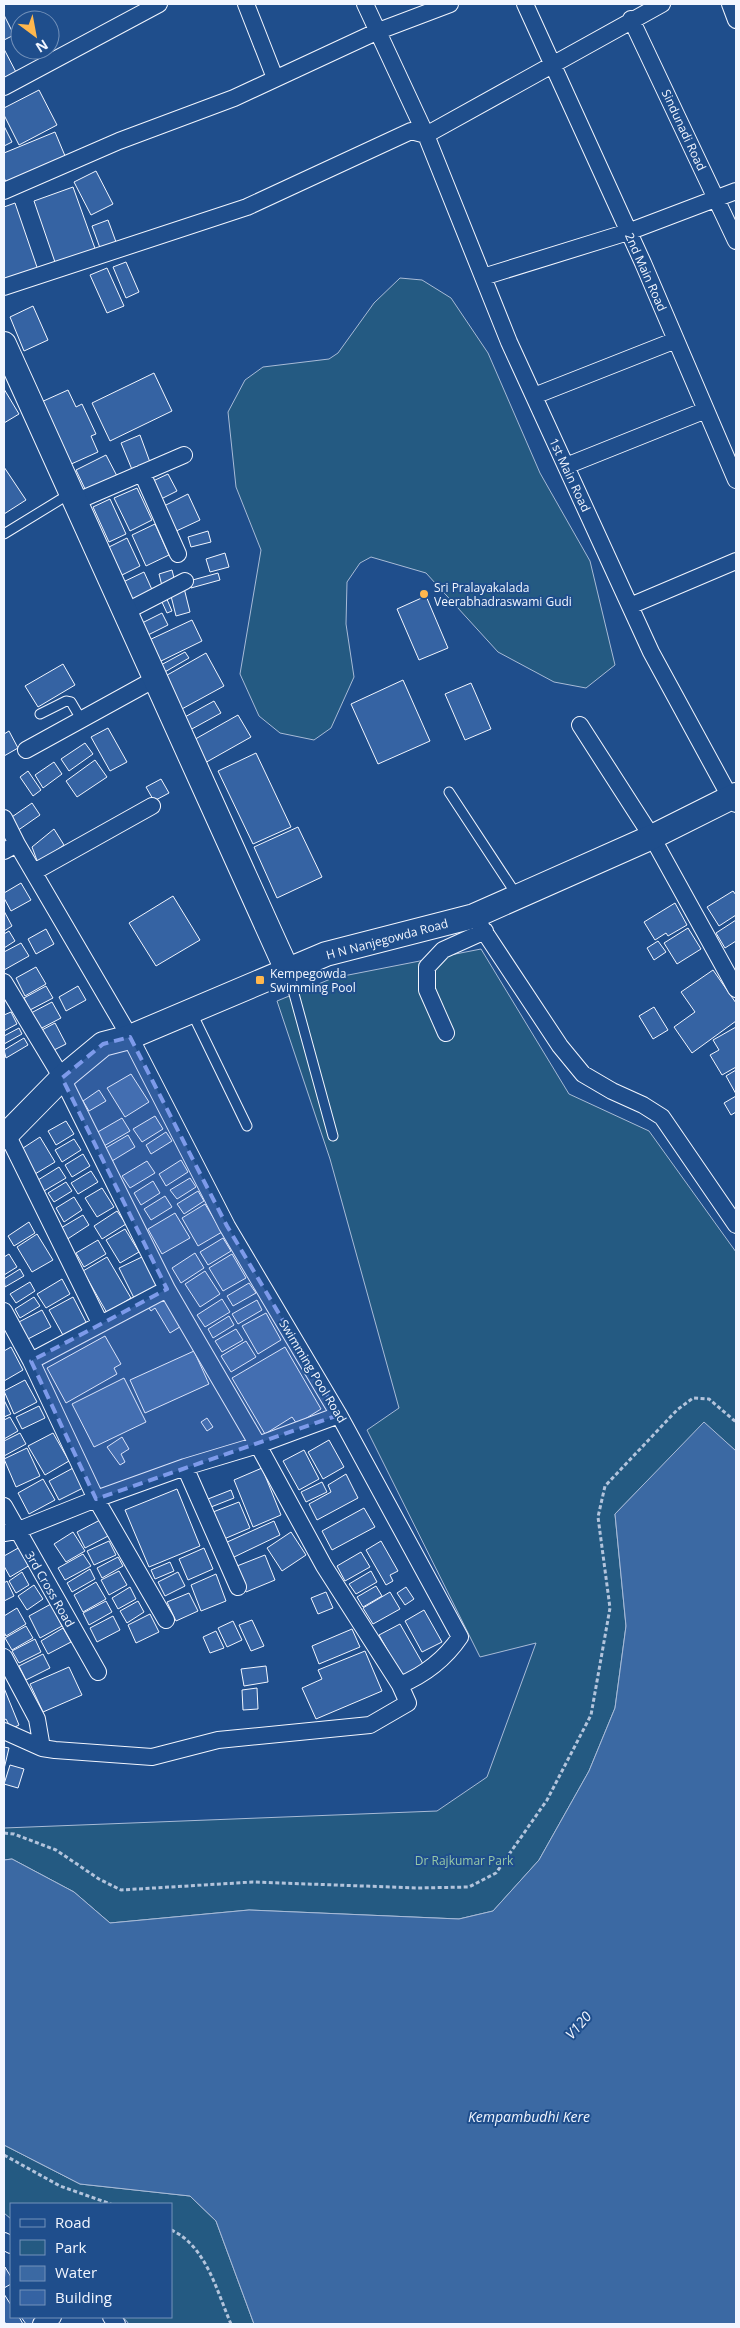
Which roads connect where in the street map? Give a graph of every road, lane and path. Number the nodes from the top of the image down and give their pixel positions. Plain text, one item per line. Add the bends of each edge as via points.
1 (160, 4) edge
2 (246, 4) edge
3 (365, 4) edge
4 (450, 4) edge
5 (525, 4) edge
6 (662, 4) edge
7 (730, 4) edge
8 (631, 19) junction
9 (736, 20) edge
10 (376, 32) junction
11 (554, 66) junction
12 (275, 78) junction
13 (4, 87) edge
14 (426, 135) junction
15 (736, 190) edge
16 (4, 192) edge
17 (716, 198) junction
18 (628, 232) junction
19 (736, 241) edge
20 (483, 277) junction
21 (4, 287) edge
22 (676, 340) junction
23 (4, 344) edge
24 (534, 396) junction
25 (706, 410) junction
26 (184, 455) dead end
27 (566, 466) junction
28 (142, 473) junction
29 (736, 480) edge
30 (73, 498) junction
31 (4, 534) edge
32 (178, 554) dead end
33 (736, 562) edge
34 (185, 581) dead end
35 (630, 606) junction
36 (125, 612) junction
37 (155, 679) junction
38 (40, 714) dead end
39 (81, 719) junction
40 (580, 725) dead end
41 (26, 750) dead end
42 (449, 792) dead end
43 (734, 799) edge
44 (152, 806) dead end
45 (4, 818) edge
46 (652, 837) junction
47 (10, 847) edge
48 (34, 872) junction
49 (518, 897) junction
50 (480, 923) junction
51 (287, 970) junction
52 (4, 982) edge
53 (736, 989) edge
54 (191, 1010) junction
55 (446, 1033) dead end
56 (130, 1037) junction
57 (62, 1078) junction
58 (246, 1126) dead end
59 (5, 1132) edge
60 (333, 1136) dead end
61 (736, 1225) edge
62 (167, 1288) junction
63 (4, 1311) edge
64 (100, 1324) junction
65 (31, 1361) junction
66 (339, 1414) junction
67 (736, 1422) edge
68 (258, 1446) junction
69 (185, 1467) junction
70 (96, 1499) junction
71 (4, 1506) edge
72 (10, 1532) edge
73 (238, 1587) dead end
74 (166, 1620) dead end
75 (4, 1657) edge
76 (98, 1672) dead end
77 (400, 1685) junction
78 (4, 1731) edge
79 (42, 1748) junction
80 (4, 1833) edge
81 (4, 2155) edge
82 (108, 2203) edge
83 (172, 2230) edge
84 (51, 2318) edge
85 (40, 2324) edge
86 (231, 2324) edge

1 - 13 street
2 - 12 street
3 - 10 street
4 - 10 street
5 - 11 street, 2nd Main Road
6 - 8 street
7 - 9 street
8 - 11 street
8 - 17 street, Sindunadi Road
10 - 12 street
10 - 14 street
11 - 14 street
11 - 18 street, 2nd Main Road
12 - 16 street via 234,98 119,141
14 - 20 street, 1st Main Road
14 - 21 street via 411,131 247,207
15 - 17 street
17 - 18 street
17 - 19 street, Sindunadi Road
18 - 20 street
18 - 22 street, 2nd Main Road
20 - 24 street, 1st Main Road
22 - 24 street
22 - 25 street, 2nd Main Road
23 - 30 street
24 - 27 street, 1st Main Road
25 - 27 street
25 - 29 street, 2nd Main Road
26 - 28 street
27 - 35 street, 1st Main Road
28 - 30 street
28 - 32 street
30 - 31 lane
30 - 36 street
33 - 35 street
34 - 36 street
35 - 43 street, 1st Main Road via 651,652
36 - 37 street
37 - 39 street
37 - 51 street
38 - 39 lane via 66,701 71,702
39 - 41 street
40 - 46 street
42 - 49 lane
43 - 46 street, H N Nanjegowda Road
44 - 48 street
45 - 47 street, Swimming Pool Road
46 - 49 street, H N Nanjegowda Road
46 - 53 street
47 - 48 street, Swimming Pool Road
48 - 56 street, Swimming Pool Road
49 - 50 street, H N Nanjegowda Road
50 - 51 street, H N Nanjegowda Road via 326,954
50 - 55 street via 443,950 427,968 427,990
50 - 61 street via 560,1046 583,1074 662,1117
51 - 54 street, H N Nanjegowda Road
51 - 60 lane
52 - 57 street
54 - 56 street, H N Nanjegowda Road
54 - 58 lane
56 - 57 street, H N Nanjegowda Road via 104,1044
56 - 66 street, Swimming Pool Road via 227,1226
57 - 59 street, H N Nanjegowda Road
57 - 62 street
59 - 64 street
62 - 64 street
62 - 68 street
63 - 65 street
64 - 65 street
65 - 70 street
66 - 68 street
66 - 77 street, Swimming Pool Road via 460,1636 418,1678
67 - 80 path via 709,1399 693,1398 676,1410 605,1486 598,1517 610,1608 591,1715 547,1800 496,1873 469,1887 253,1882 121,1890 56,1850
68 - 69 street
68 - 77 street via 324,1566
69 - 70 street
69 - 73 street
70 - 72 street
70 - 74 street
71 - 72 street, 3rd Cross Road
72 - 76 street, 3rd Cross Road
75 - 79 street via 37,1719
77 - 79 street via 408,1703 370,1725 218,1740 152,1757
78 - 79 street
81 - 82 path via 60,2186
83 - 86 path via 180,2234 204,2261
84 - 85 street

